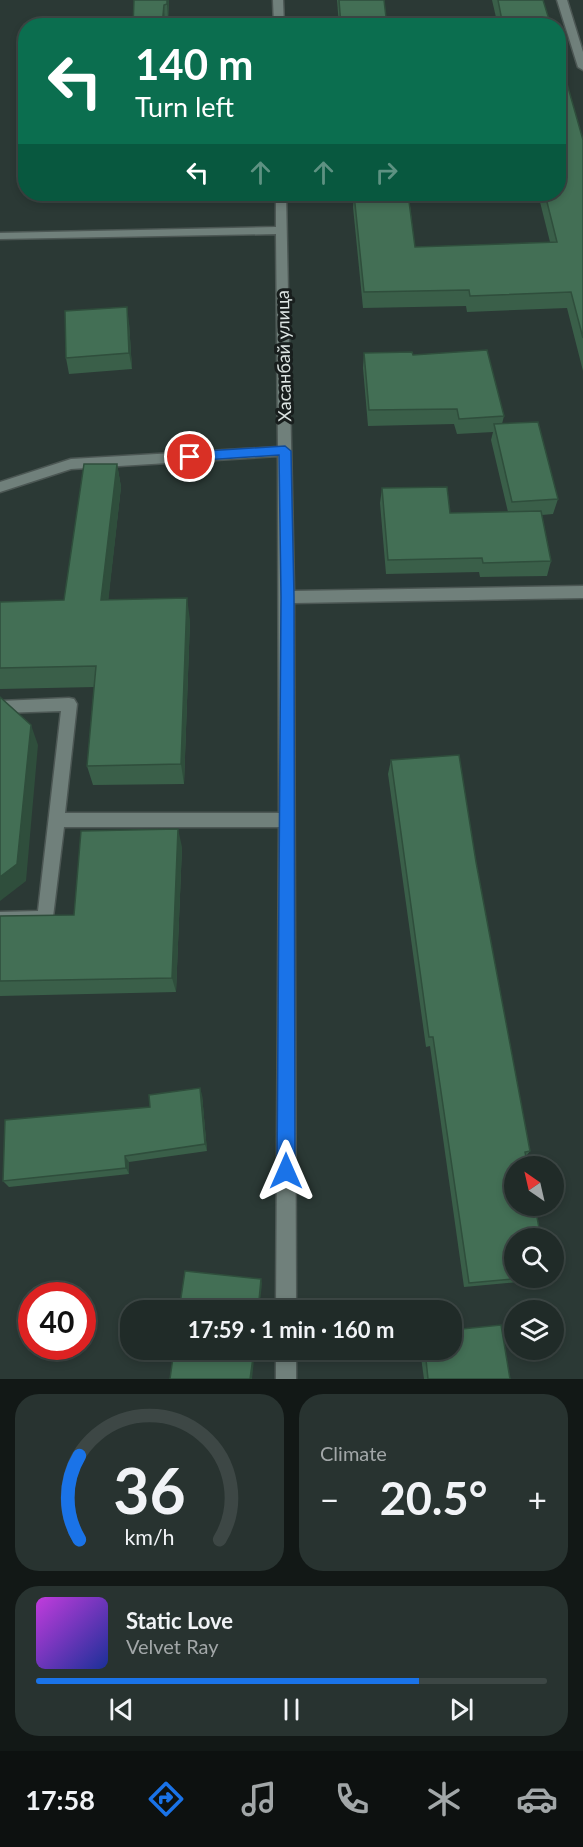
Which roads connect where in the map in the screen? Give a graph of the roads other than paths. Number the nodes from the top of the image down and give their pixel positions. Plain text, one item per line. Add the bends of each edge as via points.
1 (278, 0) edge
2 (561, 0) edge
3 (279, 18) edge
4 (583, 67) edge
5 (281, 201) edge
6 (282, 230) junction
7 (0, 236) edge
8 (285, 451) junction
9 (0, 487) edge
10 (583, 592) edge
11 (287, 597) junction
12 (0, 707) edge
13 (57, 820) junction
14 (287, 820) junction
15 (0, 920) edge
16 (286, 1300) edge
17 (286, 1360) edge
18 (286, 1379) edge

1 - 3 street
2 - 4 street
5 - 6 street, Хасанбай улица
6 - 7 street
6 - 8 street, Хасанбай улица
8 - 9 street via 71,464
8 - 11 street, Хасанбай улица
10 - 11 street
11 - 14 street, Хасанбай улица
12 - 13 street via 69,704
13 - 14 street
13 - 15 street via 46,919
14 - 16 street, Хасанбай улица
17 - 18 street

